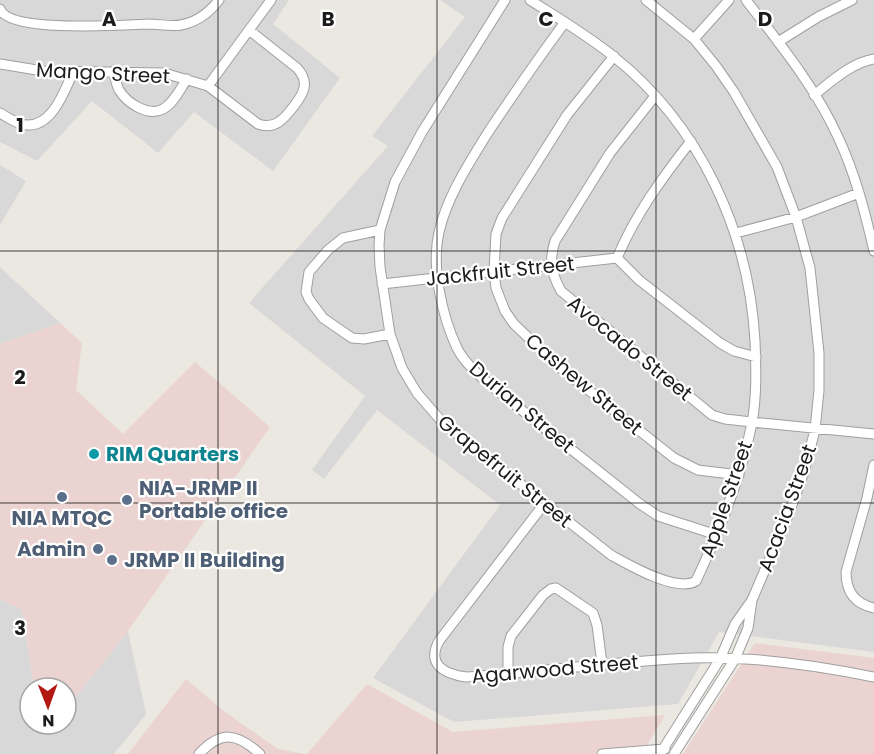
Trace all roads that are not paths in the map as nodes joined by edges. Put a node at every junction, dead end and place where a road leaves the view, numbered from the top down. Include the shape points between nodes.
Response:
1 (219, 0) edge
2 (271, 0) edge
3 (505, 0) edge
4 (530, 0) edge
5 (646, 0) edge
6 (729, 0) edge
7 (746, 0) edge
8 (852, 0) edge
9 (0, 9) edge
10 (565, 22) junction
11 (249, 30) junction
12 (693, 39) junction
13 (778, 42) junction
14 (614, 57) junction
15 (874, 59) edge
16 (0, 64) edge
17 (114, 71) junction
18 (73, 72) junction
19 (187, 79) junction
20 (208, 86) junction
21 (814, 95) junction
22 (656, 96) junction
23 (0, 113) edge
24 (691, 141) junction
25 (860, 193) junction
26 (796, 217) junction
27 (380, 230) junction
28 (736, 233) junction
29 (874, 251) edge
30 (617, 258) junction
31 (550, 266) junction
32 (494, 271) junction
33 (438, 278) junction
34 (382, 284) junction
35 (390, 334) junction
36 (756, 357) junction
37 (752, 422) junction
38 (815, 430) junction
39 (874, 434) edge
40 (874, 465) edge
41 (739, 475) junction
42 (871, 498) edge
43 (544, 504) junction
44 (717, 535) junction
45 (696, 581) joint
46 (752, 600) junction
47 (874, 608) edge
48 (720, 659) junction
49 (735, 659) junction
50 (602, 664) junction
51 (508, 674) junction
52 (874, 677) edge
53 (662, 751) edge
54 (676, 751) edge
55 (199, 754) edge
56 (260, 754) edge
57 (602, 754) edge

1 - 9 street via 198,20 180,25 34,24 9,19
2 - 11 street
3 - 27 street, Grapefruit Street via 394,182
4 - 10 street, Apple Street
5 - 12 street, Acacia Street
6 - 12 street
7 - 13 street
8 - 13 street
10 - 14 street, Apple Street
10 - 33 street, Durian Street via 520,84 459,181 438,234
11 - 20 street
11 - 20 street, Mango Street via 303,74 304,93 285,118 266,127
12 - 26 street, Acacia Street via 716,66 754,126 777,167
13 - 21 street
14 - 22 street, Apple Street
14 - 32 street, Cashew Street via 567,116 502,218 496,234
15 - 21 street via 852,67
16 - 18 street, Mango Street
17 - 18 street, Mango Street
17 - 19 street, Mango Street via 164,73
17 - 19 street via 125,97 153,112 172,101
18 - 23 street via 55,108 38,124 21,124
19 - 20 street, Mango Street
21 - 25 street via 838,136
22 - 24 street, Apple Street
22 - 31 street via 610,153 555,241
24 - 28 street, Apple Street via 715,182
24 - 30 street via 658,184
25 - 26 street
25 - 29 street
26 - 28 street
26 - 38 street, Acacia Street via 810,268 818,342
27 - 34 street, Grapefruit Street
27 - 35 street via 344,238 328,250 309,272 306,292 324,318 352,338
28 - 36 street, Apple Street via 751,298
30 - 31 street, Jackfruit Street
30 - 36 street via 720,343
31 - 32 street, Jackfruit Street
31 - 37 street, Avocado Street via 561,291 712,415
32 - 33 street, Jackfruit Street
32 - 41 street, Cashew Street via 496,288 509,318 558,366 674,458 698,471
33 - 34 street, Jackfruit Street
33 - 44 street, Durian Street via 444,313 458,349 487,382 658,516
34 - 35 street, Grapefruit Street
35 - 43 street, Grapefruit Street via 402,368 443,423
36 - 37 street, Apple Street
37 - 38 street, Avocado Street
37 - 41 street, Apple Street
38 - 39 street, Avocado Street
38 - 46 street, Acacia Street via 800,483
40 - 42 street
41 - 44 street, Apple Street
42 - 47 street via 846,581 859,603
43 - 45 street, Grapefruit Street via 629,565 674,583 687,585
43 - 51 street, Agarwood Street via 434,650 436,663 448,674
44 - 45 street, Apple Street
46 - 48 street, Acacia Street via 735,624
46 - 49 street, Acacia Street via 748,628
48 - 49 street, Agarwood Street
48 - 50 street, Agarwood Street
48 - 53 street, Acacia Street
49 - 52 street, Agarwood Street via 837,669
49 - 54 street, Acacia Street
50 - 51 street, Agarwood Street
50 - 51 street via 593,613 556,588 543,595 511,636
53 - 54 street
53 - 57 street
55 - 56 street via 208,744 234,736

